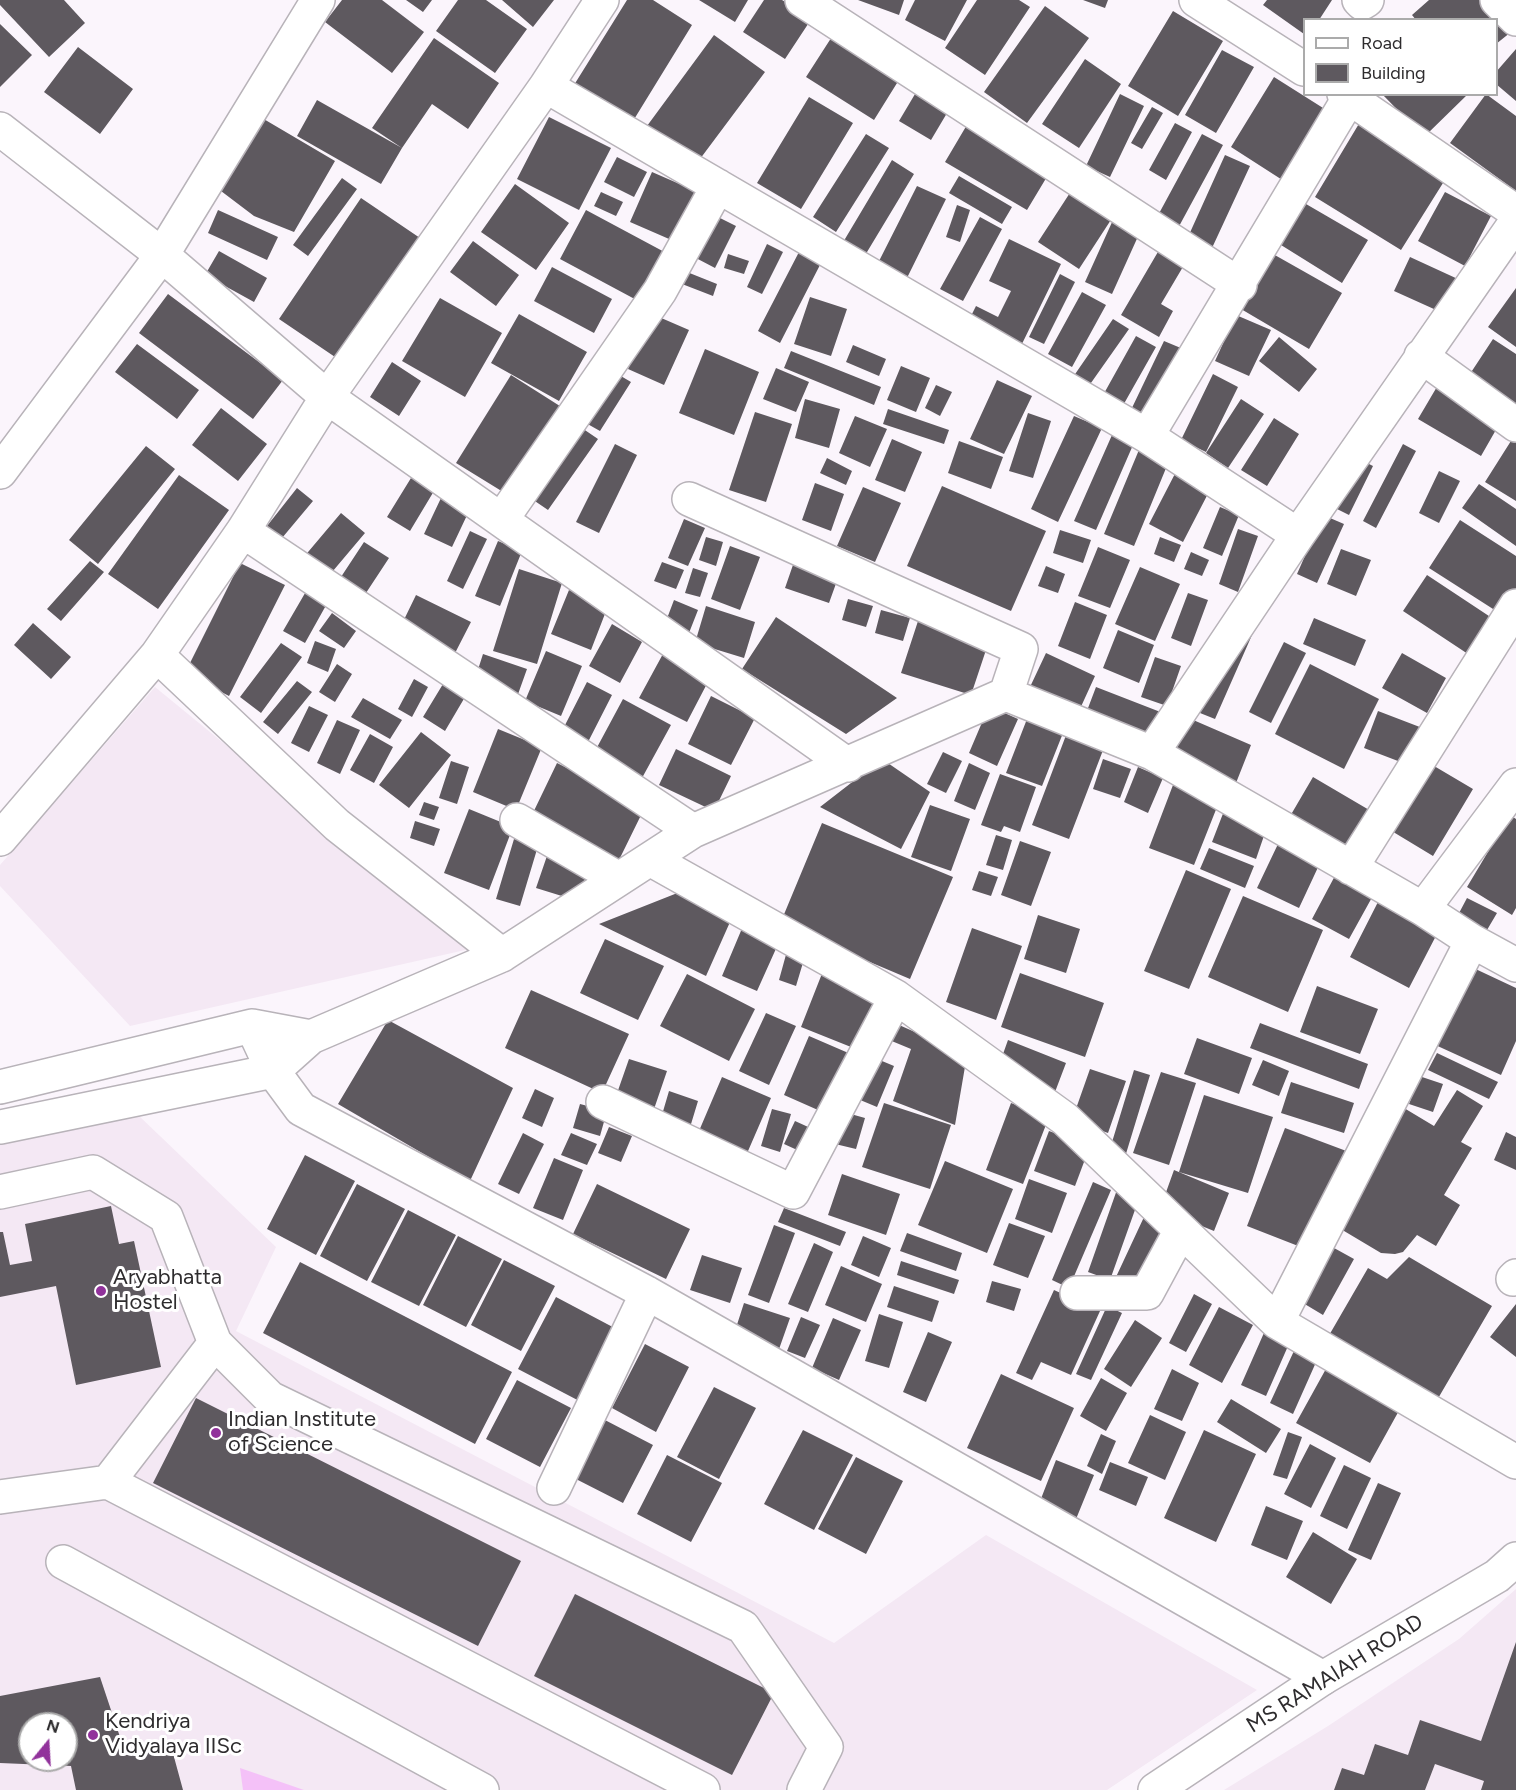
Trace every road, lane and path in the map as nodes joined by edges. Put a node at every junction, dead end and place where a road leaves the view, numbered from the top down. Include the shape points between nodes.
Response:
1 (318, 0) edge
2 (602, 0) edge
3 (802, 0) edge
4 (1197, 0) edge
5 (1359, 0) edge
6 (1367, 0) edge
7 (1497, 0) edge
8 (1516, 19) edge
9 (1303, 68) edge
10 (546, 86) junction
11 (1347, 96) edge
12 (0, 129) edge
13 (718, 186) junction
14 (1516, 212) edge
15 (1516, 222) edge
16 (162, 255) junction
17 (1240, 285) junction
18 (1421, 356) junction
19 (327, 397) junction
20 (1516, 424) edge
21 (1147, 436) junction
22 (0, 472) edge
23 (689, 499) dead end
24 (502, 519) junction
25 (243, 531) junction
26 (1298, 535) junction
27 (1516, 606) edge
28 (157, 655) junction
29 (1006, 694) junction
30 (1152, 753) junction
31 (848, 765) junction
32 (1516, 785) edge
33 (517, 820) dead end
34 (693, 831) junction
35 (0, 839) edge
36 (650, 859) junction
37 (1350, 868) junction
38 (619, 879) junction
39 (1423, 909) junction
40 (1472, 941) junction
41 (502, 955) junction
42 (1512, 955) edge
43 (896, 997) junction
44 (252, 1026) junction
45 (311, 1037) junction
46 (273, 1071) junction
47 (0, 1087) edge
48 (603, 1102) dead end
49 (0, 1126) edge
50 (0, 1192) edge
51 (1181, 1230) junction
52 (648, 1293) junction
53 (1077, 1293) dead end
54 (1277, 1322) junction
55 (215, 1343) junction
56 (1516, 1462) edge
57 (108, 1482) junction
58 (554, 1488) dead end
59 (0, 1497) edge
60 (1516, 1559) edge
61 (63, 1562) dead end
62 (1323, 1678) junction
63 (482, 1790) edge
64 (703, 1790) edge
65 (804, 1790) edge
66 (1155, 1790) edge

1 - 16 street
2 - 10 street
3 - 17 street
4 - 9 street
5 - 6 street
7 - 8 street
10 - 13 street
10 - 19 street
11 - 14 street
11 - 17 street
12 - 16 street
13 - 21 street
13 - 24 street via 660,291
15 - 18 street
16 - 19 street
16 - 22 street
17 - 21 street
18 - 20 street
18 - 26 street
19 - 24 street
19 - 25 street
21 - 26 street
23 - 29 street via 1021,649
24 - 31 street
25 - 28 street
25 - 34 street
26 - 30 street
27 - 37 street
28 - 35 street
28 - 41 street via 337,825
29 - 30 street
29 - 31 street
30 - 37 street
31 - 34 street
32 - 39 street
33 - 38 street
34 - 36 street
36 - 38 street
36 - 43 street
37 - 39 street
38 - 41 street
39 - 40 street
40 - 42 street
40 - 54 street
41 - 45 street
43 - 48 street via 793,1192
43 - 51 street via 1065,1119
44 - 45 street
44 - 46 street
44 - 47 street
45 - 46 street
46 - 49 street
46 - 52 street via 301,1109
50 - 55 street via 93,1172 166,1218
51 - 53 street via 1147,1293
51 - 54 street
52 - 58 street
52 - 62 street
54 - 56 street
55 - 57 street
55 - 65 street via 270,1398 743,1627 826,1748
57 - 59 street
57 - 64 street
60 - 62 street, MS RAMAIAH ROAD via 1497,1576
61 - 63 street
62 - 66 street, MS RAMAIAH ROAD

